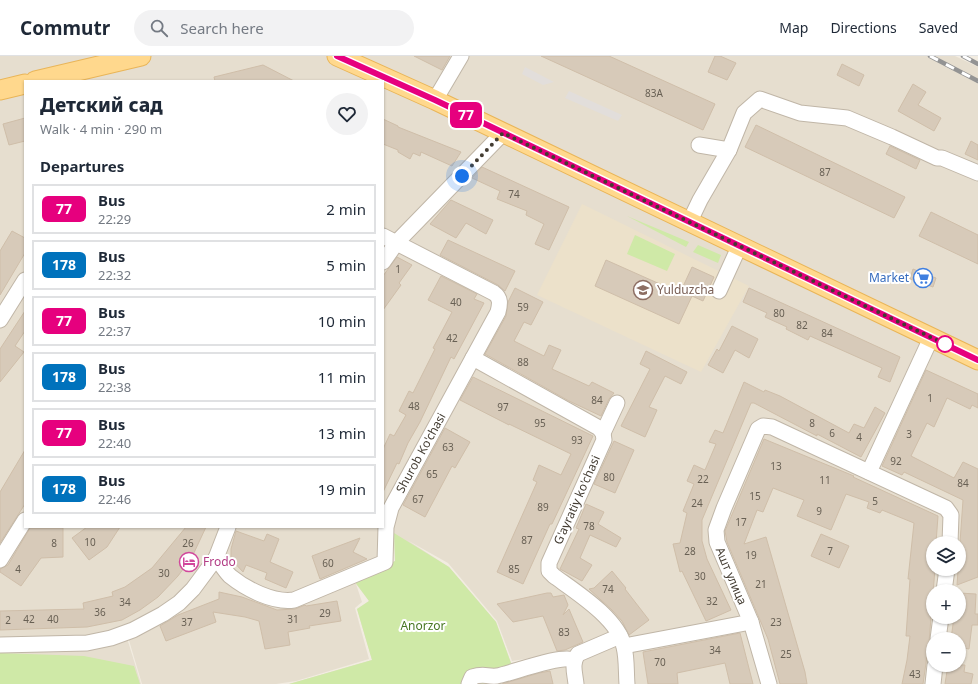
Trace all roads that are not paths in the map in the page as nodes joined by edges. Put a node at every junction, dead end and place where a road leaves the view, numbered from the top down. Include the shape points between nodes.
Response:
1 (141, 56) edge
2 (337, 56) edge
3 (461, 56) edge
4 (75, 76) edge
5 (43, 80) edge
6 (24, 84) edge
7 (0, 90) edge
8 (435, 100) junction
9 (503, 133) junction
10 (699, 145) dead end
11 (729, 150) junction
12 (978, 173) edge
13 (689, 223) junction
14 (384, 236) edge
15 (397, 242) junction
16 (739, 246) junction
17 (384, 261) edge
18 (24, 282) edge
19 (719, 291) dead end
20 (0, 320) edge
21 (931, 338) junction
22 (473, 358) junction
23 (978, 360) edge
24 (617, 403) dead end
25 (603, 433) junction
26 (868, 472) junction
27 (24, 522) edge
28 (228, 528) edge
29 (950, 536) edge
30 (216, 558) junction
31 (0, 560) edge
32 (752, 622) junction
33 (622, 641) junction
34 (0, 645) edge
35 (574, 660) junction
36 (934, 672) edge
37 (469, 684) edge
38 (576, 684) edge
39 (627, 684) edge
40 (769, 684) edge
41 (933, 684) edge

1 - 4 main road
2 - 8 main road
3 - 8 street
4 - 5 main road
6 - 7 main road
8 - 9 main road
9 - 13 main road
9 - 15 street
10 - 11 street
11 - 12 street via 744,113 760,99 800,113 847,118 937,158
11 - 13 street
13 - 16 main road
14 - 15 street, Shurob Ko'chasi
15 - 17 street
15 - 22 street, Shurob Ko'chasi via 498,295 498,312
16 - 19 street
16 - 21 main road
18 - 20 street
21 - 23 main road
21 - 26 street
22 - 25 street via 599,428
22 - 30 street, Shurob Ko'chasi via 391,508 386,527 385,562 287,601 268,597 248,588 229,575
24 - 25 street
25 - 33 street, G'ayratiy ko'chasi via 604,440 549,563 549,571 596,607
26 - 29 street via 946,508 951,515
26 - 32 street, Ашт улица via 772,427 763,426 756,433 716,530 721,553
27 - 31 street
28 - 30 street
30 - 34 street via 193,590 180,603 133,630 87,643
32 - 33 street
32 - 40 street, Ашт улица
33 - 35 street via 584,650
33 - 39 street
35 - 37 street via 570,658 554,661 496,676 481,674 472,677
35 - 38 street
36 - 41 street

